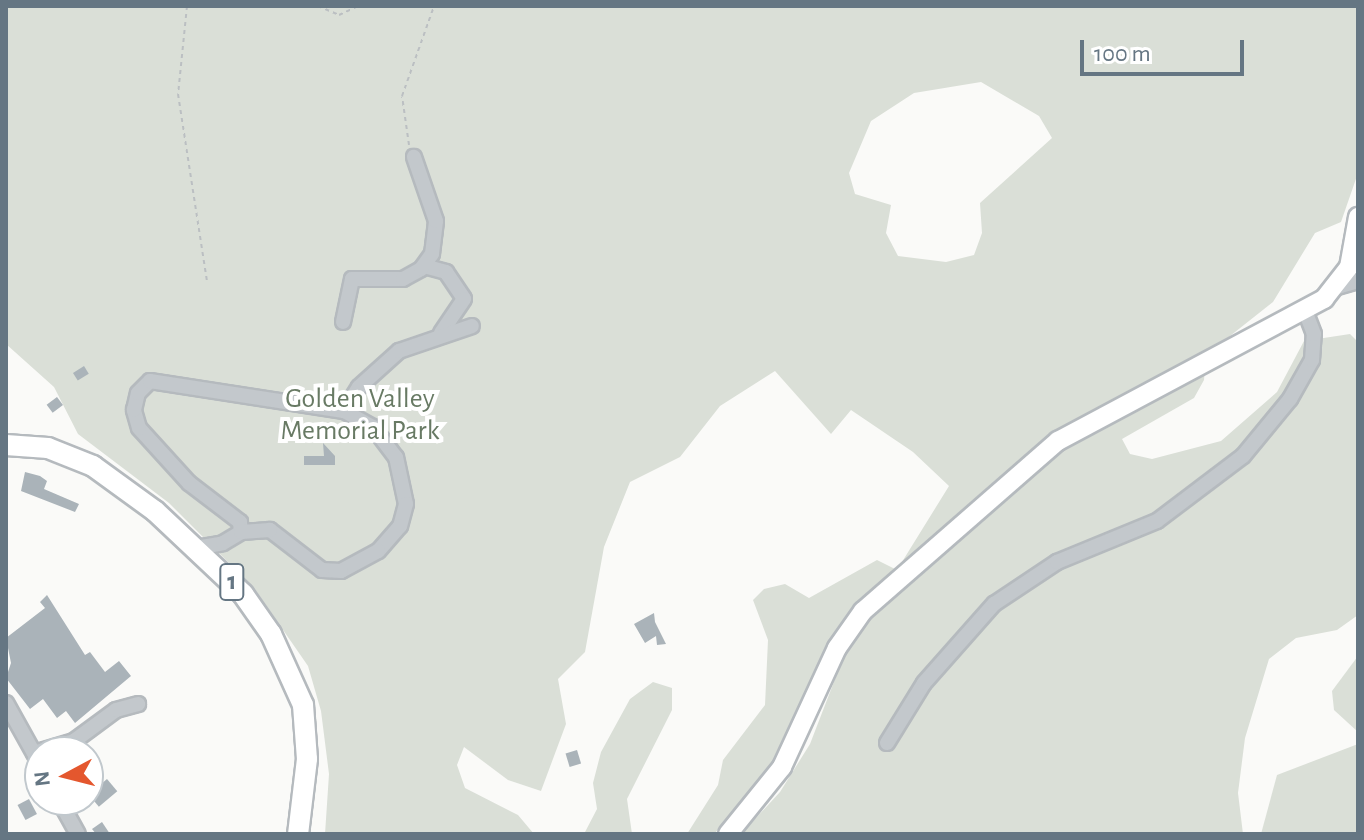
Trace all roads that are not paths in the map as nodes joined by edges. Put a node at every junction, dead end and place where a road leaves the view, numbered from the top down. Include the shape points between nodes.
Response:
1 (414, 157) road end
2 (1358, 217) edge
3 (424, 266) junction
4 (1358, 281) edge
5 (1337, 287) junction
6 (1305, 311) junction
7 (343, 322) dead end
8 (472, 326) dead end
9 (441, 333) junction
10 (344, 411) junction
11 (6, 445) edge
12 (241, 532) junction
13 (196, 548) junction
14 (6, 703) edge
15 (138, 704) dead end
16 (24, 736) edge
17 (81, 736) edge
18 (887, 743) dead end
19 (68, 816) edge
20 (78, 834) edge
21 (298, 834) edge
22 (728, 834) edge

1 - 3 lane via 436,221 432,254
2 - 5 main road via 1349,267
3 - 7 lane via 403,279 352,279
3 - 9 lane via 446,272 464,299
4 - 5 lane
5 - 6 main road
6 - 18 lane via 1314,334 1312,360 1290,399 1243,456 1157,521 1057,562 994,604 924,683
6 - 22 main road via 1058,441 863,611 837,648 782,767
8 - 9 lane
9 - 10 lane via 399,351 359,387
10 - 12 lane via 373,427 396,457 406,504 389,539 341,571 322,570 270,530
10 - 12 lane via 197,392 165,381 150,381 138,393 134,410 139,428 189,483 240,522
11 - 13 highway, 1 via 48,448 80,458 124,486
12 - 13 lane
13 - 21 highway, 1 via 243,594 297,684 307,727
14 - 16 lane
15 - 17 lane via 116,710
19 - 20 lane

